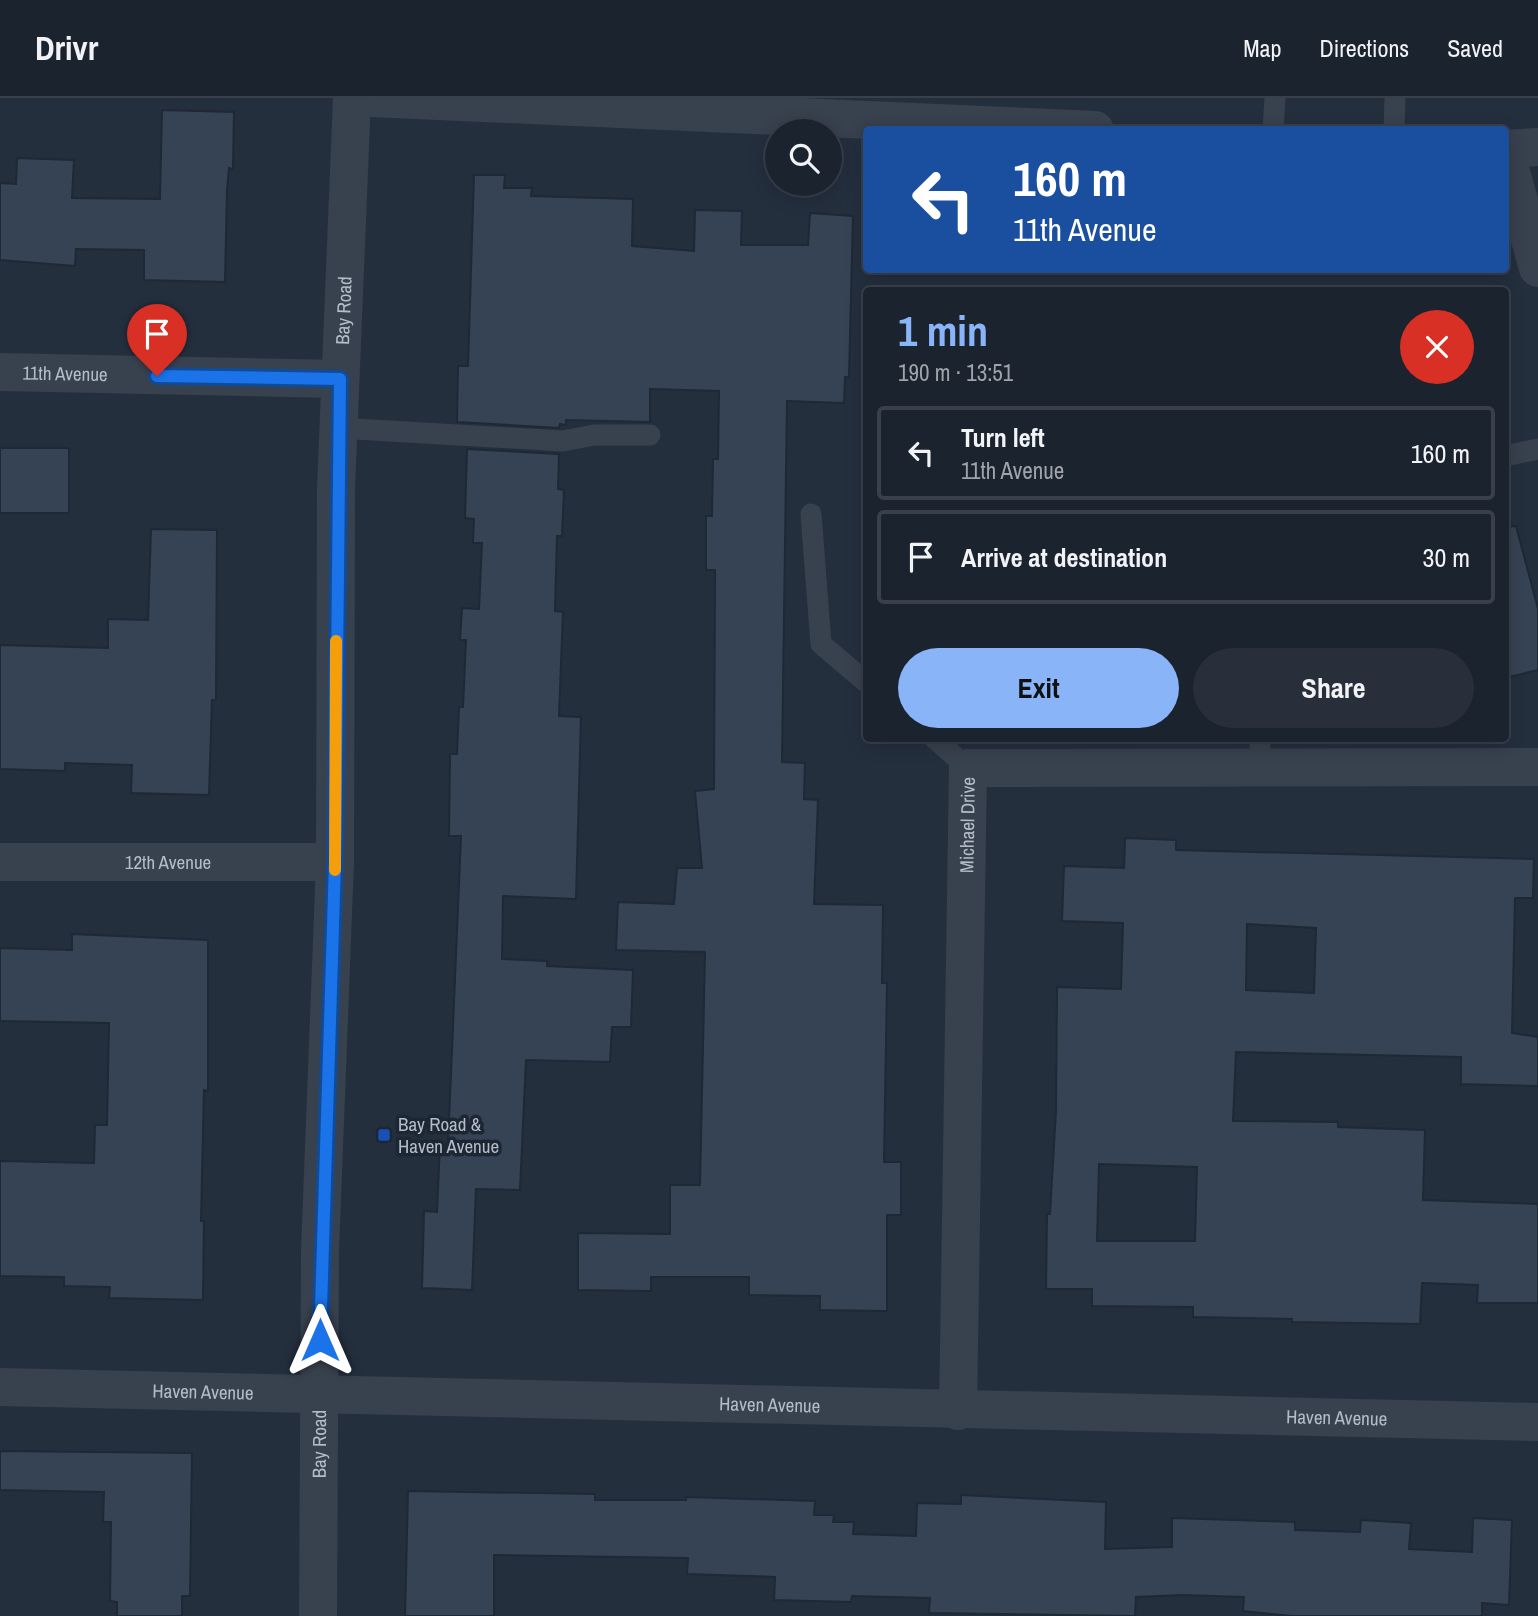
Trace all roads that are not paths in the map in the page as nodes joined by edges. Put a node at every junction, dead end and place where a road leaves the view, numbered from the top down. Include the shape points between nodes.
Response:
1 (352, 98) edge
2 (370, 98) edge
3 (1275, 98) edge
4 (1395, 98) edge
5 (1004, 126) edge
6 (1273, 126) edge
7 (1394, 126) edge
8 (1538, 147) edge
9 (1509, 150) edge
10 (1509, 164) edge
11 (1538, 268) edge
12 (0, 372) edge
13 (340, 379) junction
14 (338, 428) junction
15 (650, 435) dead end
16 (1538, 449) edge
17 (1509, 455) edge
18 (811, 514) dead end
19 (863, 679) edge
20 (939, 742) edge
21 (1260, 753) edge
22 (1538, 767) edge
23 (968, 768) junction
24 (0, 862) edge
25 (335, 862) junction
26 (0, 1387) edge
27 (320, 1394) junction
28 (958, 1411) junction
29 (1538, 1422) edge
30 (318, 1616) edge

1 - 13 street, Bay Road
2 - 5 street
3 - 6 lane
4 - 7 lane
8 - 9 street
10 - 11 street
12 - 13 street, 11th Avenue
13 - 14 street, Bay Road
14 - 15 lane via 563,441 594,435
14 - 25 street, Bay Road
16 - 17 lane
18 - 19 lane via 821,643
20 - 23 lane
21 - 22 street, Michael Drive
21 - 23 street, Michael Drive
23 - 28 street, Michael Drive
24 - 25 street, 12th Avenue
25 - 27 street, Bay Road via 320,1251
26 - 27 street, Haven Avenue
27 - 28 street, Haven Avenue
27 - 30 street, Bay Road
28 - 29 street, Haven Avenue

